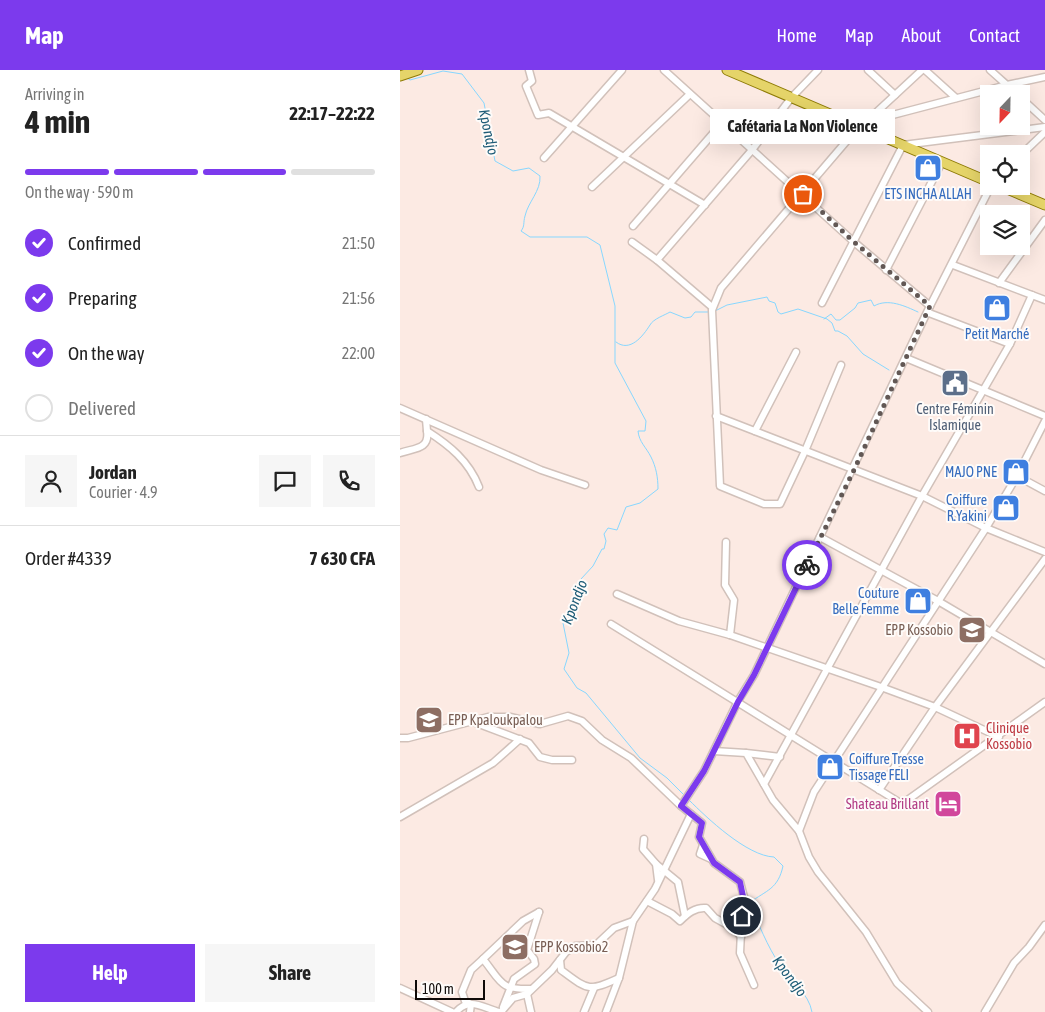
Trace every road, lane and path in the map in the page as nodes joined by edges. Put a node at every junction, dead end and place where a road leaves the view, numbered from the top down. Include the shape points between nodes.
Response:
1 (418, 70) edge
2 (529, 70) edge
3 (622, 70) edge
4 (664, 70) edge
5 (727, 70) edge
6 (818, 70) edge
7 (868, 70) edge
8 (923, 70) edge
9 (990, 70) edge
10 (400, 76) edge
11 (1045, 78) edge
12 (1007, 85) joint
13 (980, 92) edge
14 (690, 94) junction
15 (895, 95) junction
16 (791, 98) junction
17 (956, 98) junction
18 (1030, 106) edge
19 (1045, 120) edge
20 (722, 123) junction
21 (864, 124) junction
22 (1045, 127) edge
23 (573, 128) junction
24 (1045, 132) edge
25 (903, 145) junction
26 (1030, 146) edge
27 (752, 150) junction
28 (623, 157) junction
29 (544, 158) dead end
30 (942, 162) junction
31 (980, 178) edge
32 (670, 183) junction
33 (592, 187) dead end
34 (803, 194) junction
35 (987, 195) edge
36 (1021, 195) edge
37 (705, 205) junction
38 (1045, 205) edge
39 (1045, 220) edge
40 (634, 226) dead end
41 (632, 242) dead end
42 (854, 242) junction
43 (657, 260) junction
44 (953, 265) junction
45 (886, 270) junction
46 (999, 283) junction
47 (1032, 295) junction
48 (1045, 299) edge
49 (822, 304) dead end
50 (712, 309) junction
51 (930, 310) junction
52 (1010, 344) junction
53 (796, 352) dead end
54 (906, 358) junction
55 (841, 366) dead end
56 (983, 391) junction
57 (400, 408) edge
58 (716, 416) junction
59 (1045, 416) edge
60 (426, 419) junction
61 (1045, 421) edge
62 (427, 431) junction
63 (755, 431) junction
64 (805, 451) junction
65 (400, 454) edge
66 (854, 470) junction
67 (1017, 476) junction
68 (585, 485) dead end
69 (479, 487) dead end
70 (1045, 491) edge
71 (922, 496) junction
72 (986, 528) junction
73 (820, 537) junction
74 (726, 542) dead end
75 (1045, 552) edge
76 (1045, 559) edge
77 (882, 571) junction
78 (617, 594) dead end
79 (938, 601) junction
80 (611, 624) dead end
81 (990, 632) junction
82 (730, 635) junction
83 (767, 648) junction
84 (1045, 664) edge
85 (829, 668) junction
86 (881, 686) junction
87 (738, 702) junction
88 (1045, 702) edge
89 (935, 707) junction
90 (470, 721) junction
91 (792, 736) junction
92 (999, 737) junction
93 (400, 738) edge
94 (520, 739) junction
95 (714, 751) junction
96 (746, 754) junction
97 (780, 757) junction
98 (572, 760) dead end
99 (833, 763) junction
100 (764, 784) junction
101 (879, 790) junction
102 (682, 805) junction
103 (691, 814) junction
104 (400, 817) edge
105 (799, 831) junction
106 (644, 839) dead end
107 (656, 864) junction
108 (664, 869) junction
109 (658, 881) junction
110 (647, 901) junction
111 (685, 916) junction
112 (633, 921) junction
113 (1045, 925) edge
114 (741, 937) junction
115 (483, 959) junction
116 (560, 960) junction
117 (619, 978) junction
118 (754, 985) dead end
119 (400, 988) edge
120 (594, 988) junction
121 (510, 989) junction
122 (529, 991) junction
123 (471, 1004) junction
124 (452, 1012) edge
125 (456, 1012) edge
126 (470, 1012) edge
127 (500, 1012) edge
128 (531, 1012) edge
129 (584, 1012) edge
130 (606, 1012) edge
131 (928, 1012) edge
132 (985, 1012) edge

1 - 10 main road
2 - 23 street via 532,81 526,86 538,115 549,113
3 - 23 street
4 - 14 street
5 - 16 main road
6 - 16 street
7 - 15 street
8 - 15 street
8 - 17 street
9 - 12 street
11 - 12 street
13 - 17 street
14 - 20 street
14 - 28 street
15 - 21 street
16 - 21 main road
16 - 27 street
17 - 21 street
18 - 19 street
20 - 27 street
20 - 32 street
21 - 25 main road
21 - 34 street
22 - 25 street
23 - 28 street
23 - 29 street
24 - 26 street
25 - 30 main road
25 - 42 street
27 - 34 street
27 - 37 street
28 - 32 street
28 - 33 street
30 - 31 main road
30 - 45 street
32 - 37 street
32 - 40 street
34 - 42 street
34 - 50 street via 720,288
35 - 44 street
36 - 38 main road
37 - 43 street
39 - 46 street
41 - 43 street
42 - 45 street
42 - 49 street
43 - 50 street
44 - 46 street
44 - 51 street
45 - 51 street
46 - 47 street
47 - 48 street
47 - 52 street
50 - 58 street
51 - 52 street
51 - 54 street
52 - 56 street
53 - 63 street
54 - 56 street
54 - 66 street
55 - 64 street
56 - 59 street
56 - 71 street
57 - 60 street
58 - 63 street
58 - 64 street via 720,486 764,504 780,504
60 - 62 street
60 - 68 street via 541,470
61 - 67 street
62 - 65 street via 426,443 422,447
62 - 69 street via 457,452
63 - 64 street
64 - 66 street
66 - 71 street
66 - 73 street
67 - 70 street
67 - 72 street
71 - 72 street
71 - 77 street
72 - 75 street
72 - 79 street
73 - 77 street
73 - 83 street
74 - 82 street via 725,585 734,600
76 - 81 street
77 - 79 street
77 - 85 street
78 - 82 street via 679,621
79 - 81 street
79 - 86 street
80 - 87 street
81 - 84 street
81 - 89 street
82 - 83 street
83 - 85 street
83 - 87 street
85 - 86 street
85 - 91 street
86 - 89 street
86 - 99 street
87 - 91 street
87 - 95 street
88 - 92 street
89 - 92 street
89 - 101 street
90 - 93 street
90 - 94 street
90 - 102 street via 488,716 540,724 568,716 582,721 602,740 631,758
91 - 97 street
91 - 99 street
92 - 101 street via 902,804
94 - 98 street via 529,743 540,757
94 - 104 street via 493,763
95 - 96 street
95 - 102 street
96 - 97 street
96 - 100 street
97 - 100 street
99 - 101 street
99 - 105 street via 814,792
100 - 105 street
102 - 103 street
103 - 108 street
103 - 114 street via 702,823 699,837 712,859 740,882 744,901
105 - 131 street via 818,872 866,932 897,983
106 - 107 street via 643,850
107 - 108 street
107 - 109 street
108 - 109 street
108 - 111 street via 678,882
109 - 110 street
110 - 111 street via 680,921
110 - 112 street
111 - 114 street via 699,907 706,908
112 - 116 street via 614,928 596,945 575,946
112 - 117 street
113 - 132 street via 1014,963
114 - 118 street via 740,953
115 - 121 street via 496,978
115 - 121 street via 523,921 539,912 527,950 535,964 514,979
115 - 123 street via 471,970 462,992
116 - 120 street via 561,970 584,987
116 - 122 street
117 - 120 street
117 - 130 street
119 - 124 street
120 - 129 street
121 - 122 street
121 - 127 street
122 - 127 street via 513,998
122 - 128 street
123 - 125 street
123 - 126 street
123 - 127 street

